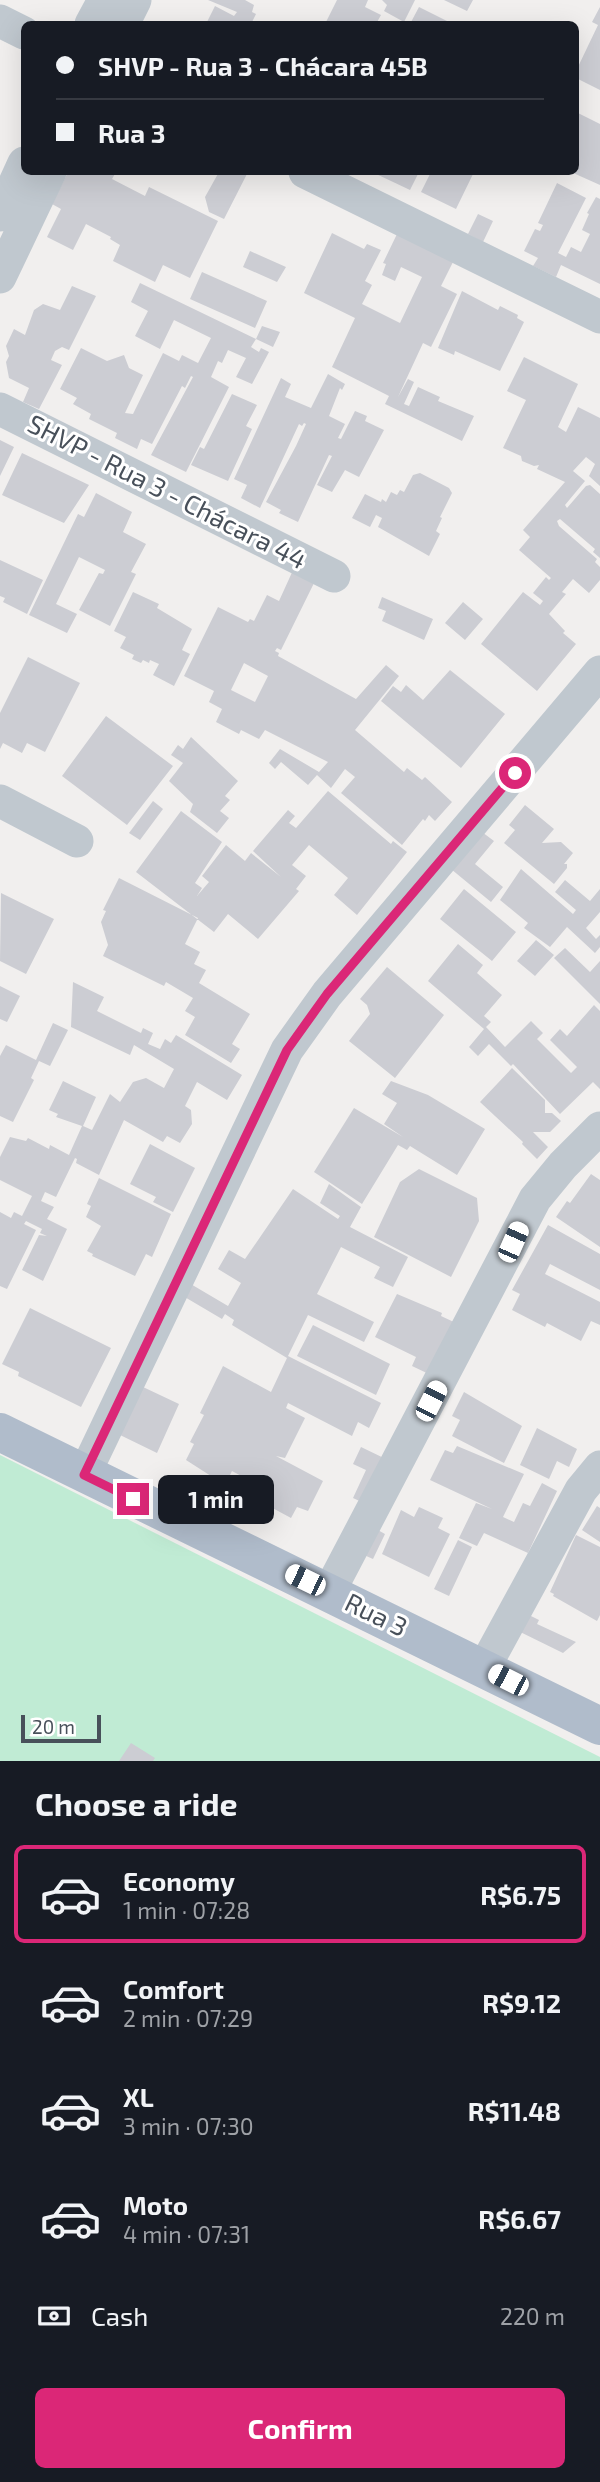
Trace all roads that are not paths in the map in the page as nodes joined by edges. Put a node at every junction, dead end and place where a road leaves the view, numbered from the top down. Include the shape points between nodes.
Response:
1 (104, 0) edge
2 (135, 0) edge
3 (93, 21) edge
4 (124, 21) edge
5 (0, 22) edge
6 (21, 32) edge
7 (21, 170) edge
8 (50, 175) edge
9 (311, 175) edge
10 (0, 215) edge
11 (0, 277) edge
12 (600, 317) edge
13 (0, 409) edge
14 (334, 576) dead end
15 (600, 672) edge
16 (0, 801) edge
17 (77, 841) dead end
18 (600, 1128) edge
19 (0, 1432) edge
20 (600, 1467) edge
21 (84, 1475) junction
22 (329, 1592) junction
23 (484, 1668) junction
24 (600, 1726) edge

1 - 3 street
2 - 4 street
5 - 6 street
7 - 10 street
8 - 11 street
9 - 12 street
13 - 14 street, SHVP - Rua 3 - Chácara 44
15 - 21 street via 327,994 287,1050
16 - 17 street
18 - 22 street via 535,1199
19 - 21 main road, Rua 3
20 - 23 street via 581,1490
21 - 22 main road, Rua 3
22 - 23 main road, Rua 3
23 - 24 main road, Rua 3

